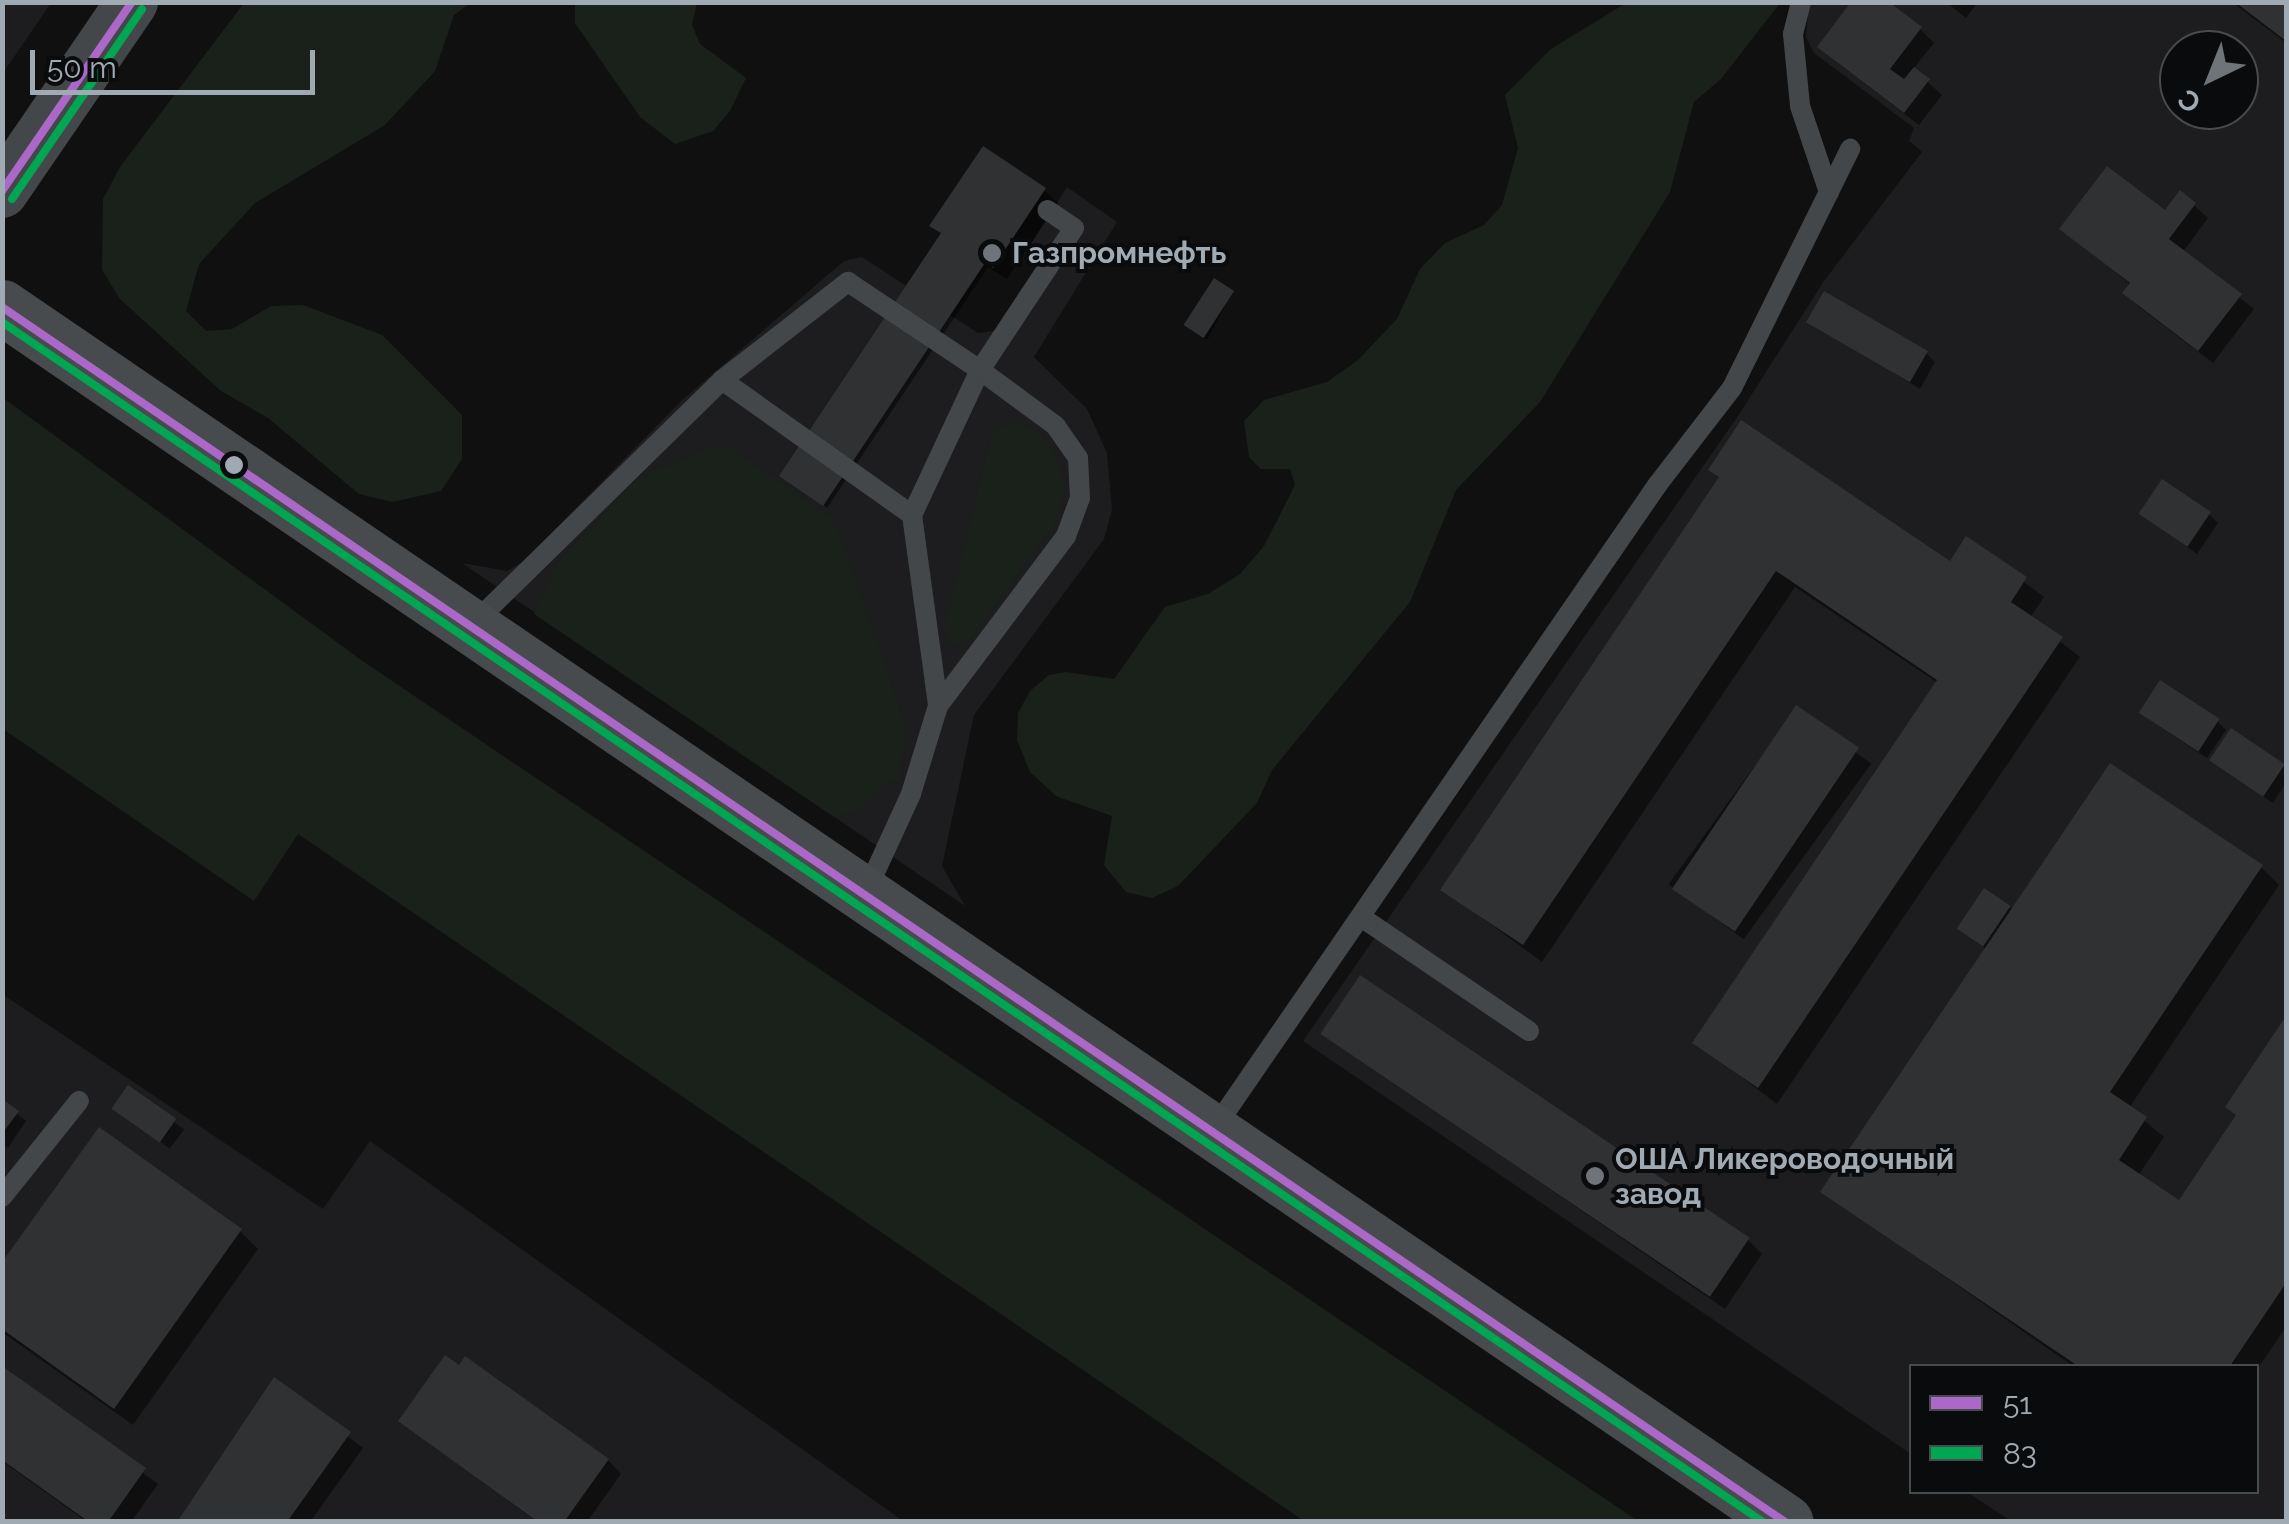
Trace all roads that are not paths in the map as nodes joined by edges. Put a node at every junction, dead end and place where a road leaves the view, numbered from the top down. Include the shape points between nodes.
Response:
1 (132, 2) edge
2 (1800, 2) edge
3 (1850, 149) dead end
4 (2, 192) edge
5 (1828, 192) junction
6 (1047, 210) dead end
7 (2, 307) edge
8 (980, 370) junction
9 (722, 380) junction
10 (912, 515) junction
11 (470, 627) junction
12 (938, 706) junction
13 (865, 894) junction
14 (1361, 917) junction
15 (1529, 1031) dead end
16 (80, 1101) dead end
17 (1213, 1131) junction
18 (2, 1197) edge
19 (1786, 1522) edge

1 - 4 street
2 - 5 lane via 1793,34 1800,106
3 - 5 lane
5 - 14 lane via 1732,388
6 - 8 lane via 1074,228
7 - 11 main road
8 - 9 lane via 848,282
8 - 10 lane
8 - 12 lane via 1056,426 1078,458 1080,498 1066,536
9 - 10 lane
9 - 11 lane
10 - 12 lane
11 - 13 main road
12 - 13 lane via 911,794
13 - 17 main road
14 - 15 lane
14 - 17 lane
16 - 18 lane
17 - 19 main road

